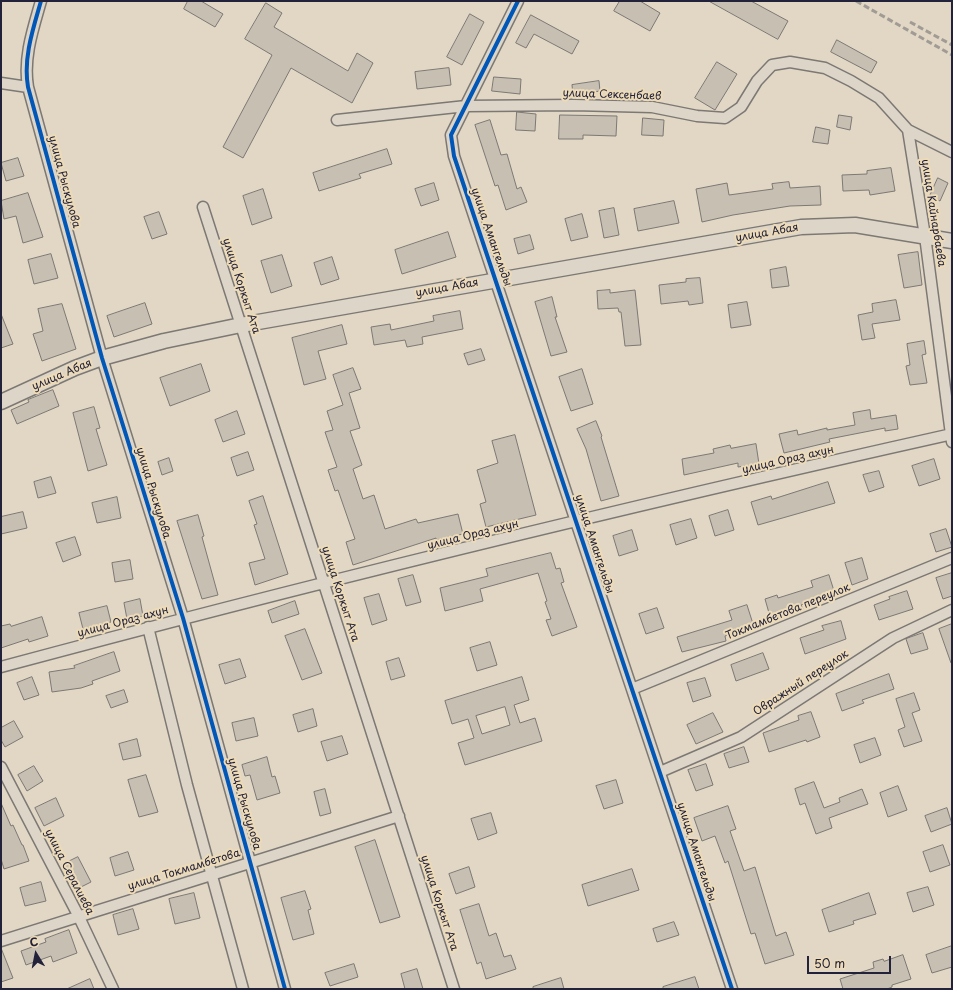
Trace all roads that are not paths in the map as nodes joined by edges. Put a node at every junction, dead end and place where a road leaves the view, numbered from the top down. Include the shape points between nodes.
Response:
1 (41, 1) edge
2 (518, 1) edge
3 (1, 84) edge
4 (28, 86) junction
5 (466, 106) junction
6 (337, 120) dead end
7 (908, 130) junction
8 (952, 152) edge
9 (203, 207) dead end
10 (926, 236) junction
11 (952, 241) edge
12 (497, 280) junction
13 (241, 325) junction
14 (102, 358) junction
15 (1, 402) edge
16 (952, 437) edge
17 (577, 522) junction
18 (952, 558) edge
19 (324, 583) junction
20 (952, 610) edge
21 (183, 618) junction
22 (148, 627) junction
23 (1, 667) edge
24 (632, 689) junction
25 (1, 767) edge
26 (660, 772) junction
27 (398, 816) junction
28 (251, 862) junction
29 (211, 874) junction
30 (78, 915) junction
31 (1, 941) edge
32 (113, 989) edge
33 (243, 989) edge
34 (285, 989) edge
35 (454, 989) edge
36 (732, 989) edge

1 - 4 street, улица Рыскулова via 31,35 26,71
2 - 5 street, улица Амангельды
3 - 4 street
4 - 14 street, улица Рыскулова
5 - 6 street, улица Сексенбаев
5 - 7 street, улица Сексенбаев via 652,107 698,116 725,118 741,107 757,81 772,65 790,62 825,68 851,81 879,98
5 - 12 street, улица Амангельды via 452,135 452,145
7 - 8 street, улица Сексенбаев
7 - 10 street, улица Кайнарбаева
9 - 13 street, улица Коркыт Ата
10 - 11 street, улица Абая
10 - 12 street, улица Абая via 855,225 801,227
10 - 16 street, улица Кайнарбаева
12 - 13 street, улица Абая
12 - 17 street, улица Амангельды
13 - 14 street, улица Абая via 164,341
13 - 19 street, улица Коркыт Ата
14 - 15 street, улица Абая via 74,368
14 - 21 street, улица Рыскулова
16 - 17 street, улица Ораз ахун
17 - 19 street, улица Ораз ахун
17 - 24 street, улица Амангельды
18 - 24 street, Токмамбетова переулок
19 - 21 street, улица Ораз ахун
19 - 27 street, улица Коркыт Ата
20 - 26 street, Овражный переулок via 893,638 741,737
21 - 22 street, улица Ораз ахун
21 - 28 street, улица Рыскулова
22 - 23 street, улица Ораз ахун
22 - 29 street
24 - 26 street, улица Амангельды
25 - 30 street, улица Сералиева
26 - 36 street, улица Амангельды
27 - 28 street, улица Токмамбетова
27 - 35 street, улица Коркыт Ата
28 - 29 street, улица Токмамбетова
28 - 34 street, улица Рыскулова
29 - 30 street, улица Токмамбетова
29 - 33 street
30 - 31 street, улица Токмамбетова
30 - 32 street, улица Сералиева

